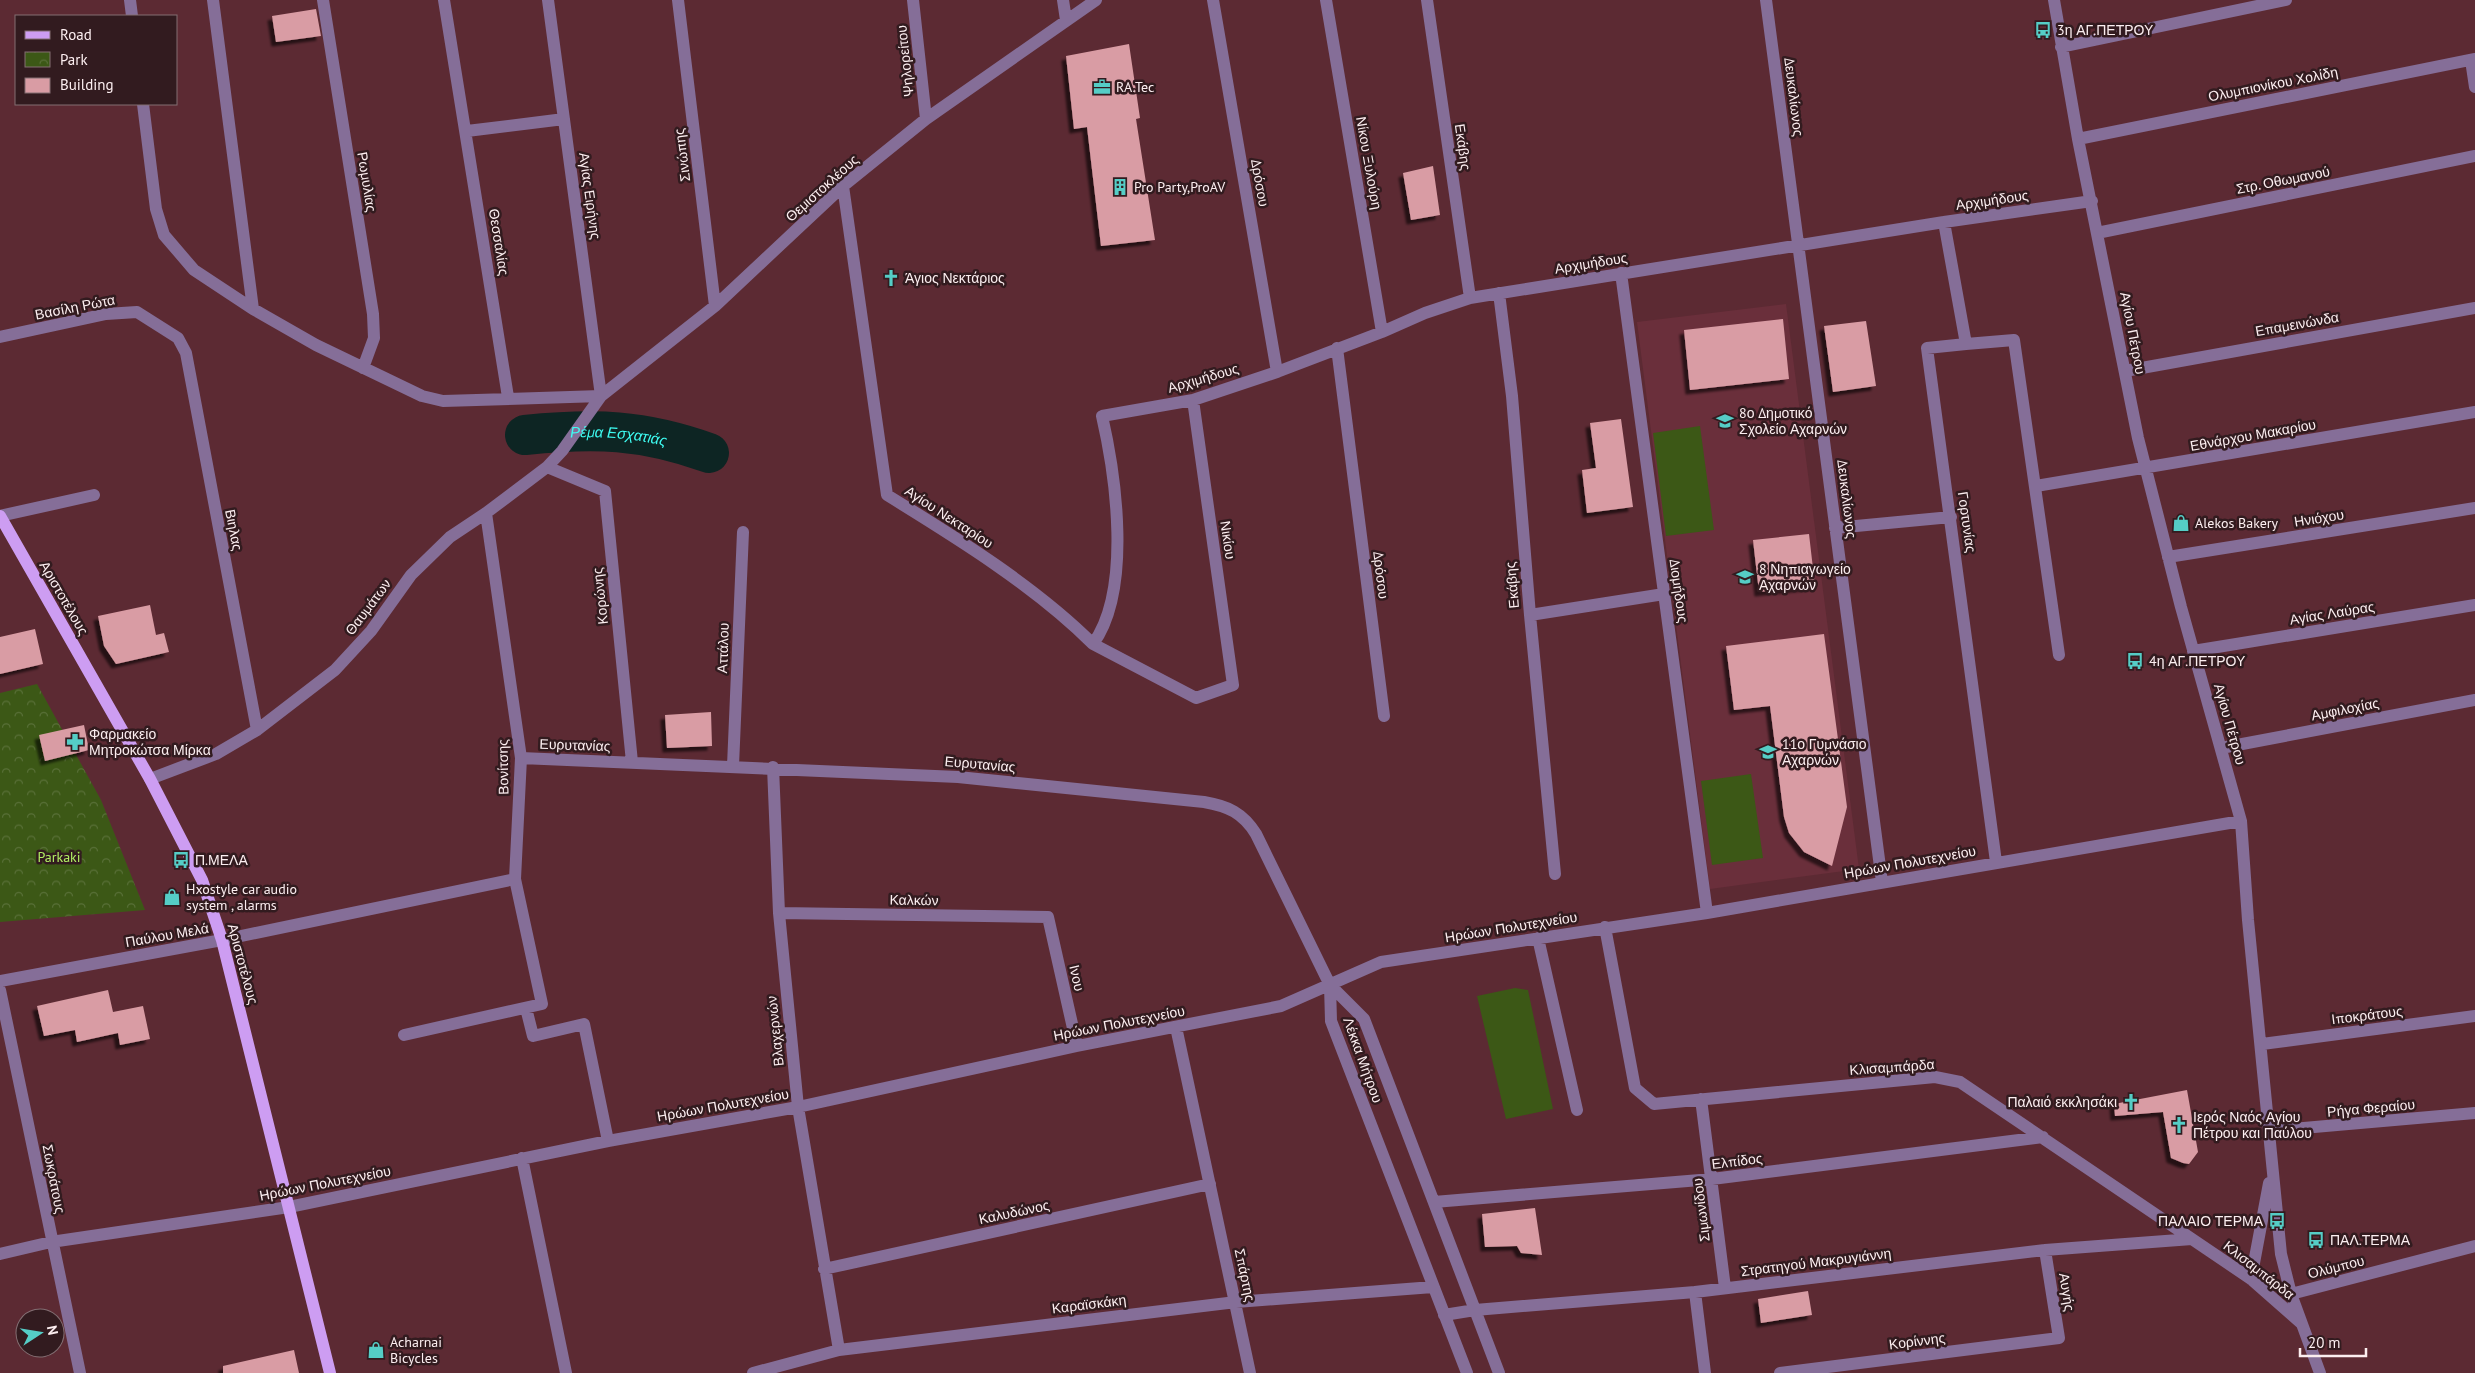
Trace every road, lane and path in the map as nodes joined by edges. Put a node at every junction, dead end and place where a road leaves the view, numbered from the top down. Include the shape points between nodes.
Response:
1 (130, 0) edge
2 (212, 0) edge
3 (323, 0) edge
4 (444, 0) edge
5 (548, 0) edge
6 (678, 0) edge
7 (913, 0) edge
8 (1063, 0) edge
9 (1096, 0) edge
10 (1213, 0) edge
11 (1326, 0) edge
12 (1427, 0) edge
13 (1766, 0) edge
14 (2054, 0) edge
15 (2286, 0) edge
16 (132, 15) edge
17 (1066, 20) junction
18 (2061, 47) junction
19 (2473, 59) edge
20 (2475, 87) edge
21 (143, 105) edge
22 (564, 119) junction
23 (926, 119) junction
24 (466, 131) junction
25 (2078, 138) junction
26 (2475, 156) edge
27 (843, 186) junction
28 (2092, 201) junction
29 (1944, 222) junction
30 (2098, 232) junction
31 (1798, 246) junction
32 (1621, 273) junction
33 (1499, 293) junction
34 (1470, 298) junction
35 (715, 306) junction
36 (2475, 308) edge
37 (254, 309) junction
38 (1382, 332) junction
39 (0, 337) edge
40 (178, 338) joint
41 (1966, 344) junction
42 (1337, 348) junction
43 (363, 368) junction
44 (2125, 371) junction
45 (1277, 372) junction
46 (601, 396) junction
47 (508, 398) junction
48 (1193, 400) junction
49 (2475, 412) edge
50 (584, 419) joint
51 (547, 467) junction
52 (2146, 469) junction
53 (2036, 486) junction
54 (94, 495) dead end
55 (2475, 508) edge
56 (486, 513) junction
57 (0, 516) edge
58 (1951, 516) junction
59 (1835, 528) junction
60 (743, 532) dead end
61 (2168, 557) junction
62 (1664, 594) junction
63 (2475, 605) edge
64 (1530, 615) junction
65 (1093, 644) junction
66 (2193, 651) junction
67 (2058, 655) dead end
68 (1233, 684) joint
69 (2475, 700) edge
70 (1384, 716) dead end
71 (257, 730) junction
72 (2221, 748) junction
73 (521, 758) junction
74 (632, 762) junction
75 (733, 766) junction
76 (773, 767) junction
77 (150, 779) junction
78 (2241, 821) junction
79 (1996, 862) junction
80 (1555, 874) dead end
81 (516, 879) junction
82 (1882, 882) junction
83 (779, 913) junction
84 (1707, 913) junction
85 (1048, 918) joint
86 (1605, 927) junction
87 (1538, 938) junction
88 (222, 940) junction
89 (0, 980) edge
90 (1330, 985) junction
91 (0, 990) edge
92 (526, 1008) junction
93 (2475, 1016) edge
94 (1176, 1026) junction
95 (404, 1036) dead end
96 (2262, 1044) junction
97 (1077, 1046) junction
98 (1701, 1100) junction
99 (798, 1107) junction
100 (1577, 1110) dead end
101 (2475, 1113) edge
102 (2270, 1131) junction
103 (2043, 1137) junction
104 (608, 1141) junction
105 (522, 1158) junction
106 (1712, 1179) junction
107 (1210, 1184) junction
108 (1434, 1202) junction
109 (289, 1207) junction
110 (2192, 1239) junction
111 (51, 1242) junction
112 (2475, 1246) edge
113 (2045, 1250) junction
114 (0, 1254) edge
115 (824, 1269) junction
116 (2251, 1279) junction
117 (1433, 1287) junction
118 (1725, 1288) junction
119 (1695, 1292) junction
120 (2291, 1294) junction
121 (1236, 1302) junction
122 (1475, 1310) junction
123 (1444, 1315) junction
124 (2059, 1338) joint
125 (838, 1350) junction
126 (2315, 1353) junction
127 (80, 1373) edge
128 (330, 1373) edge
129 (566, 1373) edge
130 (753, 1373) edge
131 (1250, 1373) edge
132 (1467, 1373) edge
133 (1499, 1373) edge
134 (1704, 1373) edge
135 (1780, 1373) edge
136 (2320, 1373) edge

1 - 16 street
2 - 37 street
3 - 43 street, Ρωμυλίας via 374,314 374,338
4 - 24 street, Θεσσαλίας
5 - 22 street, Αγίας Ειρήνης
6 - 35 street, Σινώπης
7 - 23 street, Ψηλορείτου
8 - 17 street
9 - 17 street, Θεμιστοκλέους
10 - 45 street, Δρόσου
11 - 38 street, Νίκου Ξυλούρη
12 - 34 street, Εκάβης
13 - 31 street, Δευκαλίωνος
14 - 18 street, Αγίου Πέτρου
15 - 18 street
17 - 23 street, Θεμιστοκλέους
18 - 25 street, Αγίου Πέτρου
19 - 20 street
19 - 25 street, Ολυμπιονίκου Χολίδη
21 - 37 street via 156,209 164,235 194,270
22 - 24 street
22 - 46 street, Αγίας Ειρήνης
23 - 27 street, Θεμιστοκλέους
24 - 47 street, Θεσσαλίας
25 - 28 street, Αγίου Πέτρου
26 - 30 street, Στρ. Οθωμανού
27 - 35 street, Θεμιστοκλέους
27 - 65 street, Αγίου Νεκταρίου via 888,495 1002,569
28 - 29 street, Αρχιμήδους
28 - 30 street, Αγίου Πέτρου
29 - 31 street, Αρχιμήδους
29 - 41 street
30 - 44 street, Αγίου Πέτρου
31 - 32 street, Αρχιμήδους
31 - 59 street, Δευκαλίωνος
32 - 33 street, Αρχιμήδους
32 - 62 street, Διομήδους
33 - 34 street, Αρχιμήδους
33 - 64 street, Εκάβης via 1512,396
34 - 38 street, Αρχιμήδους
35 - 46 street, Θεμιστοκλέους
36 - 44 street, Επαμεινώνδα
37 - 43 street
38 - 42 street, Αρχιμήδους
39 - 40 street, Βασίλη Ρώτα via 106,314 137,312
40 - 71 street, Βιηλας via 186,353
41 - 53 street via 2014,340
41 - 58 street, Γορτυνίας via 1927,348
42 - 45 street, Αρχιμήδους
42 - 70 street, Δρόσου
43 - 47 street via 422,396 442,401
44 - 52 street, Αγίου Πέτρου
45 - 48 street, Αρχιμήδους
46 - 47 street
46 - 50 street, Θεμιστοκλέους
48 - 65 street, Αρχιμήδους via 1102,416 1114,480 1118,541 1109,605 1101,633
48 - 68 street, Νικίου
49 - 52 street, Εθνάρχου Μακαρίου
50 - 51 street, Θαυμάτων
51 - 56 street, Θαυμάτων
51 - 74 street, Κορώνης via 605,491
52 - 53 street, Εθνάρχου Μακαρίου
52 - 61 street, Αγίου Πέτρου
53 - 67 street
54 - 57 street
55 - 61 street, Ηνιόχου
56 - 71 street, Θαυμάτων via 450,537 411,575 371,631 335,670
56 - 73 street, Βονίτσης
57 - 77 main road, Αριστοτέλους
58 - 59 street
58 - 79 street, Γορτυνίας
59 - 82 street, Δευκαλίωνος
60 - 75 street, Αττάλου
61 - 66 street, Αγίου Πέτρου
62 - 64 street
62 - 84 street, Διομήδους
63 - 66 street, Αγίας Λαύρας
64 - 80 street, Εκάβης
65 - 68 street, Αγίου Νεκταρίου via 1196,698
66 - 72 street, Αγίου Πέτρου
69 - 72 street, Αμφιλοχίας
71 - 77 street, Θαυμάτων via 216,754
72 - 78 street, Αγίου Πέτρου
73 - 74 street, Ευρυτανίας
73 - 81 street, Βονίτσης
74 - 75 street, Ευρυτανίας
75 - 76 street, Ευρυτανίας
76 - 83 street, Βλαχερνών
76 - 90 street, Ευρυτανίας via 966,777 1204,802 1232,809 1250,824 1256,834
77 - 88 main road, Αριστοτέλους via 202,880
78 - 79 street, Ηρώων Πολυτεχνείου
78 - 96 street, Αγίου Πέτρου
79 - 82 street, Ηρώων Πολυτεχνείου
81 - 88 street, Παύλου Μελά
81 - 92 street, Βονίτσης via 542,1004
82 - 84 street, Ηρώων Πολυτεχνείου
83 - 85 street, Καλκών
83 - 99 street, Βλαχερνών
84 - 86 street, Ηρώων Πολυτεχνείου
85 - 97 street, Ινου
86 - 87 street, Ηρώων Πολυτεχνείου
86 - 98 street, Κλισαμπάρδα via 1635,1088 1654,1104
87 - 90 street, Ηρώων Πολυτεχνείου via 1381,962
87 - 100 street
88 - 89 street, Παύλου Μελά
88 - 109 main road, Αριστοτέλους
90 - 94 street, Ηρώων Πολυτεχνείου via 1281,1006
90 - 108 street, Λέκκα Μήτρου via 1364,1019
90 - 117 street, Λέκκα Μήτρου via 1331,1020
91 - 111 street, Σωκράτους
92 - 95 street, Βονίτσης
92 - 104 street via 533,1036 584,1024
93 - 96 street, Ιποκράτους
94 - 97 street, Ηρώων Πολυτεχνείου
94 - 107 street, Σπάρτης
96 - 102 street, Αγίου Πέτρου
97 - 99 street, Ηρώων Πολυτεχνείου
98 - 103 street, Κλισαμπάρδα via 1935,1077 1960,1082
98 - 106 street, Σιμωνίδου
99 - 104 street, Ηρώων Πολυτεχνείου
99 - 115 street, Βλαχερνών
101 - 102 street, Ρήγα Φεραίου
102 - 116 street via 2270,1180
102 - 120 street, Αγίου Πέτρου via 2281,1254
103 - 106 street, Ελπίδος
103 - 110 street, Κλισαμπάρδα
104 - 105 street, Ηρώων Πολυτεχνείου
105 - 109 street, Ηρώων Πολυτεχνείου
105 - 129 street
106 - 108 street, Ελπίδος
106 - 118 street, Σιμωνίδου
107 - 115 street, Καλυδώνος
107 - 121 street, Σπάρτης
108 - 122 street, Λέκκα Μήτρου
109 - 111 street, Ηρώων Πολυτεχνείου
109 - 128 main road, Αριστοτέλους
110 - 113 street, Στρατηγού Μακρυγιάννη
110 - 116 street, Κλισαμπάρδα
111 - 114 street, Ηρώων Πολυτεχνείου
111 - 127 street, Σωκράτους
112 - 120 street, Ολύμπου
113 - 118 street, Στρατηγού Μακρυγιάννη
113 - 124 street, Αυγής
115 - 125 street, Βλαχερνών
116 - 126 street, Κλισαμπάρδα via 2304,1326
117 - 121 street, Καραϊσκάκη
117 - 123 street, Λέκκα Μήτρου
118 - 119 street, Στρατηγού Μακρυγιάννη
119 - 122 street, Στρατηγού Μακρυγιάννη
119 - 134 street
120 - 126 street, Αγίου Πέτρου
121 - 125 street, Καραϊσκάκη
121 - 131 street, Σπάρτης
122 - 123 street, Στρατηγού Μακρυγιάννη
122 - 133 street, Λέκκα Μήτρου
123 - 132 street, Λέκκα Μήτρου
124 - 135 street, Κορίννης
125 - 130 street, Καραϊσκάκη
126 - 136 street, Αγίου Πέτρου

